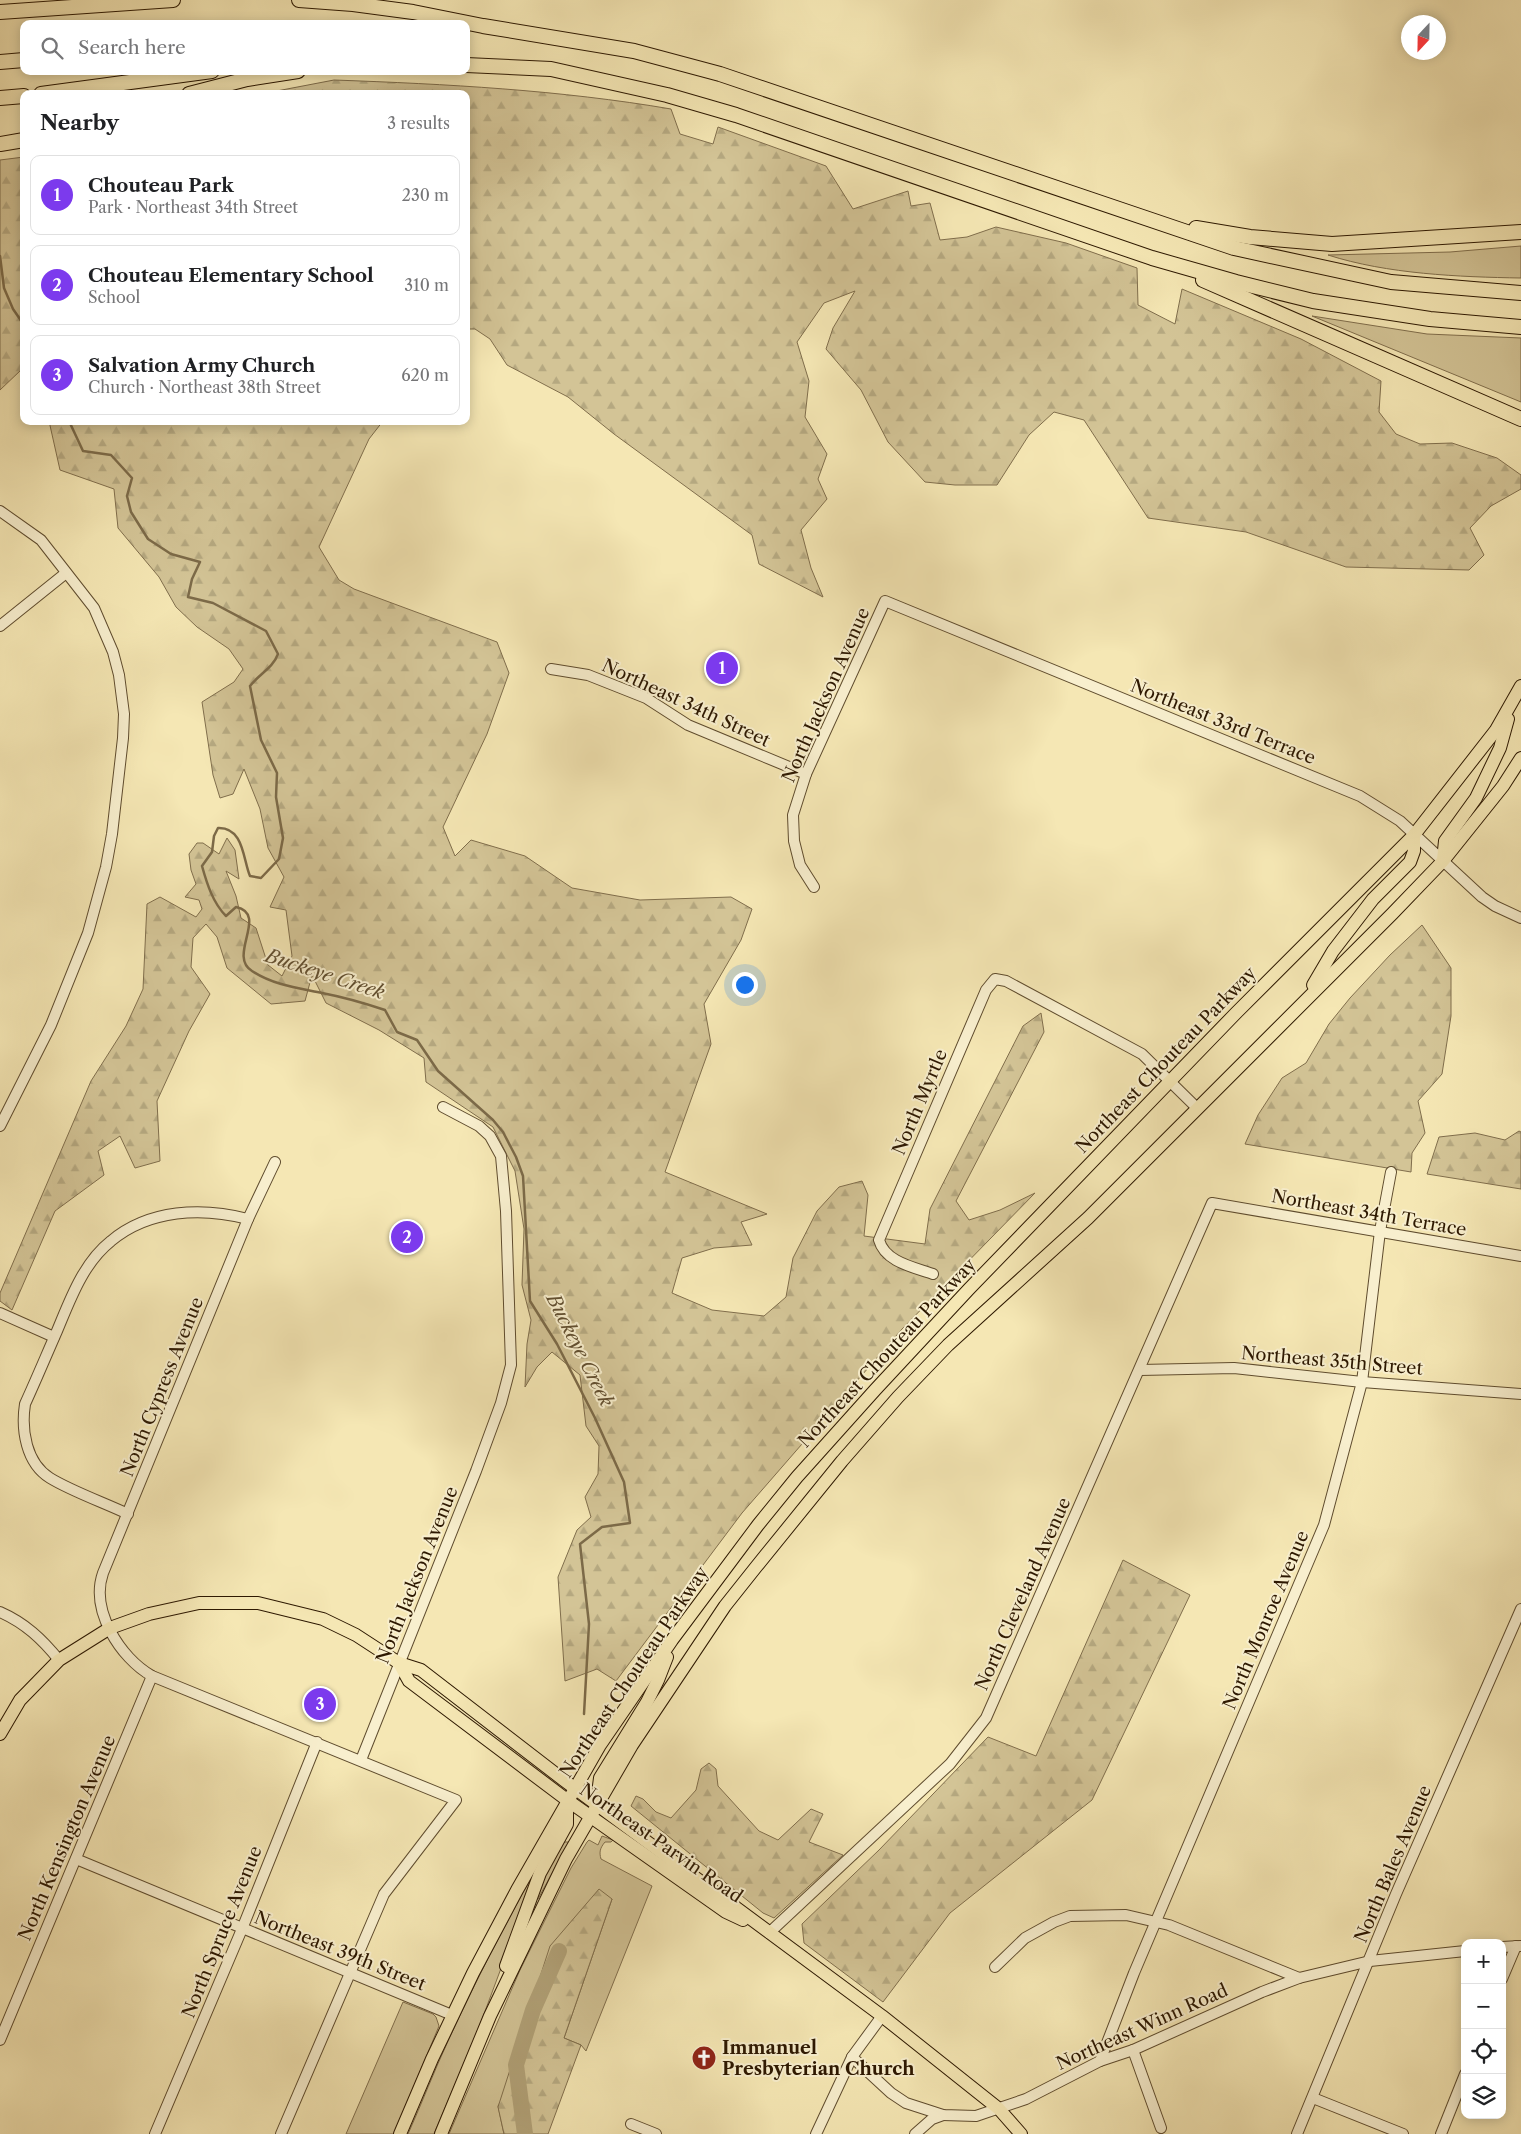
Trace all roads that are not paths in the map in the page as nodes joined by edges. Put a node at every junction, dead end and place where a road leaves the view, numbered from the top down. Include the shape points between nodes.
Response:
1 (173, 0) edge
2 (299, 0) edge
3 (0, 12) edge
4 (453, 20) edge
5 (470, 23) edge
6 (470, 26) edge
7 (483, 26) junction
8 (20, 60) edge
9 (0, 62) edge
10 (470, 65) edge
11 (182, 75) edge
12 (273, 75) edge
13 (71, 90) edge
14 (205, 90) edge
15 (20, 96) edge
16 (0, 98) edge
17 (20, 141) edge
18 (0, 144) edge
19 (1158, 221) junction
20 (1521, 232) edge
21 (1152, 258) junction
22 (1521, 292) edge
23 (1521, 327) edge
24 (1521, 419) edge
25 (0, 511) edge
26 (66, 573) junction
27 (885, 601) joint
28 (0, 626) edge
29 (551, 669) dead end
30 (1521, 686) edge
31 (1513, 702) junction
32 (1521, 758) edge
33 (806, 774) junction
34 (1414, 835) junction
35 (1443, 861) junction
36 (814, 887) dead end
37 (1521, 918) edge
38 (1304, 1000) junction
39 (1171, 1082) junction
40 (443, 1108) dead end
41 (1197, 1108) junction
42 (0, 1126) edge
43 (275, 1162) dead end
44 (1391, 1172) dead end
45 (1212, 1203) joint
46 (248, 1218) junction
47 (1380, 1231) junction
48 (1521, 1256) edge
49 (933, 1274) dead end
50 (0, 1314) edge
51 (54, 1337) junction
52 (1140, 1370) junction
53 (1362, 1382) junction
54 (1521, 1394) edge
55 (128, 1514) junction
56 (1521, 1609) edge
57 (0, 1612) edge
58 (110, 1628) junction
59 (672, 1640) junction
60 (59, 1660) junction
61 (399, 1663) junction
62 (152, 1676) junction
63 (0, 1734) edge
64 (317, 1742) junction
65 (361, 1760) junction
66 (570, 1784) junction
67 (568, 1800) junction
68 (597, 1805) junction
69 (596, 1820) junction
70 (76, 1859) junction
71 (1156, 1921) junction
72 (242, 1929) junction
73 (769, 1933) junction
74 (1518, 1946) edge
75 (1461, 1951) edge
76 (1370, 1961) junction
77 (995, 1966) dead end
78 (1506, 1971) edge
79 (350, 1972) junction
80 (1299, 1978) junction
81 (452, 2015) junction
82 (490, 2016) junction
83 (882, 2016) junction
84 (0, 2040) edge
85 (1133, 2050) junction
86 (852, 2057) junction
87 (1100, 2061) junction
88 (1461, 2084) edge
89 (1313, 2098) junction
90 (999, 2109) junction
91 (943, 2115) junction
92 (631, 2124) dead end
93 (1161, 2128) dead end
94 (155, 2134) edge
95 (281, 2134) edge
96 (400, 2134) edge
97 (440, 2134) edge
98 (656, 2134) edge
99 (816, 2134) edge
100 (915, 2134) edge
101 (1021, 2134) edge
102 (1297, 2134) edge
103 (1403, 2134) edge
104 (1440, 2134) edge

1 - 3 highway
2 - 4 highway via 353,4
5 - 7 highway
6 - 7 highway
7 - 19 highway via 634,51 689,65
8 - 9 highway
10 - 21 highway via 551,69 667,94
11 - 13 highway
12 - 14 highway
15 - 16 highway
17 - 18 highway
19 - 20 highway via 1250,237 1332,244
19 - 22 highway via 1234,248 1391,282
21 - 23 highway via 1313,301 1430,319
21 - 24 highway
25 - 26 street via 41,540
26 - 28 street
26 - 42 street via 94,608 119,675 124,714 116,800 106,867 88,933 51,1025
27 - 33 street, North Jackson Avenue
27 - 34 street, Northeast 33rd Terrace via 1360,796 1400,821
29 - 33 street, Northeast 34th Street via 588,675 646,698 688,725
30 - 31 main road, Northeast Chouteau Parkway
31 - 34 main road, Northeast Chouteau Parkway via 1481,750
31 - 35 main road via 1500,748 1476,798 1445,841
32 - 35 main road via 1503,786
33 - 36 street, North Jackson Avenue via 793,815 794,841 800,865
34 - 35 street, Northeast 33rd Terrace
34 - 38 main road via 1410,862 1373,899 1333,951
34 - 39 main road, Northeast Chouteau Parkway
35 - 37 street, Northeast 33rd Terrace via 1482,897
35 - 38 main road
38 - 41 main road
39 - 41 street
39 - 49 street, North Myrtle via 1142,1054 1006,981 995,979 986,990 879,1240 888,1256
39 - 59 main road, Northeast Chouteau Parkway via 976,1282 823,1448 758,1525
40 - 61 street, North Jackson Avenue via 479,1126 490,1136 501,1156 511,1365 474,1475
41 - 68 main road via 1088,1218 948,1346 842,1461 725,1606 632,1745
43 - 46 street, North Cypress Avenue
44 - 47 street, North Monroe Avenue
45 - 47 street, Northeast 34th Terrace
45 - 52 street, North Cleveland Avenue
46 - 51 street via 214,1212 179,1213 128,1229 110,1241 94,1259 79,1282
46 - 55 street, North Cypress Avenue
47 - 48 street, Northeast 34th Terrace
47 - 53 street, North Monroe Avenue
50 - 51 street
51 - 55 street via 25,1404 26,1443 33,1458 49,1477
52 - 53 street, Northeast 35th Street via 1234,1368
52 - 73 street, North Cleveland Avenue via 986,1718 950,1764
53 - 54 street, Northeast 35th Street
53 - 71 street, North Monroe Avenue via 1315,1550
55 - 58 street, North Cypress Avenue via 99,1586 100,1605
56 - 76 street, North Bales Avenue
57 - 60 street via 32,1631
58 - 60 main road, Northeast Parvin Road
58 - 61 main road, Northeast Parvin Road via 149,1614 199,1603 258,1603 323,1619
58 - 62 street, North Cypress Avenue via 127,1657
59 - 66 main road, Northeast Chouteau Parkway
59 - 68 main road via 647,1702 600,1778
60 - 63 main road, Northeast Parvin Road via 20,1700
61 - 65 street, North Jackson Avenue
61 - 66 main road, Northeast Parvin Road via 421,1670
61 - 67 main road, Northeast Parvin Road via 409,1681
62 - 64 street, North Cypress Avenue
62 - 70 street, North Kensington Avenue
64 - 65 street, North Cypress Avenue
64 - 72 street, North Spruce Avenue
65 - 79 street, North Cypress Avenue via 456,1800 384,1894
66 - 67 main road, Northeast Chouteau Parkway
66 - 68 main road, Northeast Parvin Road
67 - 69 main road, Northeast Parvin Road
67 - 81 main road, Northeast Chouteau Parkway
67 - 82 main road via 567,1824 540,1873
68 - 69 main road
68 - 73 main road, Northeast Parvin Road
69 - 73 main road, Northeast Parvin Road via 726,1912
69 - 82 main road via 566,1859
70 - 72 street, Northeast 39th Street
70 - 84 street, North Kensington Avenue
71 - 77 street via 1126,1915 1070,1916 1025,1938
71 - 80 street
71 - 87 street, North Monroe Avenue
72 - 79 street, Northeast 39th Street
72 - 94 street, North Spruce Avenue
73 - 83 main road, Northeast Parvin Road
74 - 78 street
75 - 76 street, Northeast Winn Road
76 - 80 street, Northeast Winn Road
76 - 89 street, North Bales Avenue
79 - 81 street, Northeast 39th Street
79 - 95 street
80 - 85 street, Northeast Winn Road
81 - 96 main road, Northeast Chouteau Parkway
82 - 97 main road
83 - 86 street
83 - 90 main road, Northeast Parvin Road
85 - 87 street, Northeast Winn Road
85 - 93 street
86 - 91 street, Northeast Winn Road via 906,2103
86 - 99 street
87 - 90 street, Northeast Winn Road
88 - 104 street
89 - 102 street, North Bales Avenue
89 - 103 street
90 - 91 street, Northeast Winn Road via 976,2116
90 - 101 main road, Northeast Parvin Road
91 - 100 street via 932,2119
92 - 98 street

